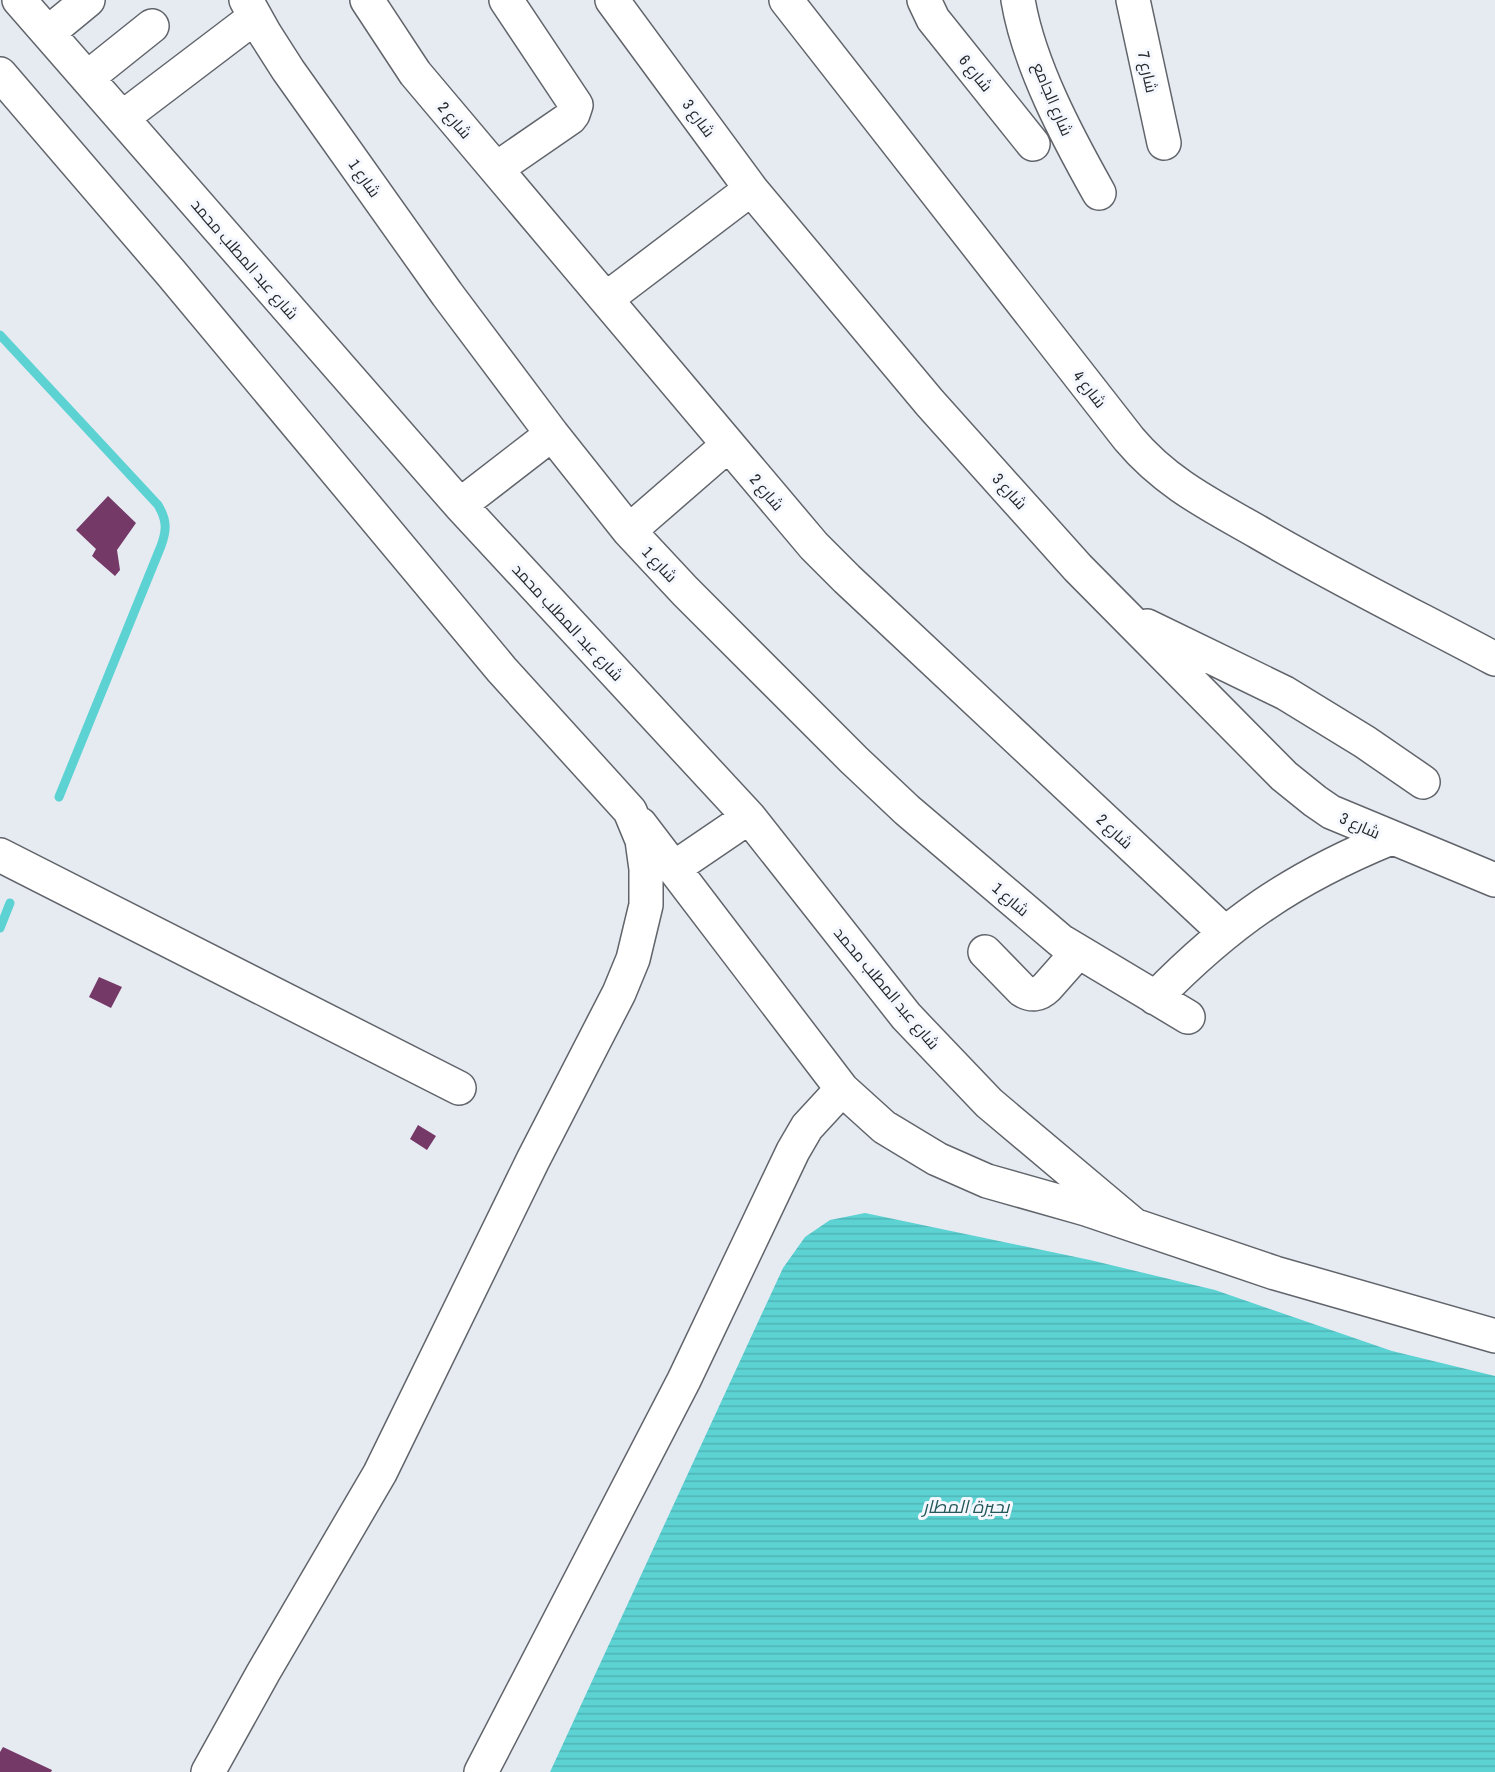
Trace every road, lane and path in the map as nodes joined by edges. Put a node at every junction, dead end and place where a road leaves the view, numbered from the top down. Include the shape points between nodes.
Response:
1 (19, 0) edge
2 (88, 0) edge
3 (367, 0) edge
4 (506, 0) edge
5 (612, 0) edge
6 (786, 0) edge
7 (924, 0) edge
8 (1018, 0) edge
9 (1133, 0) edge
10 (251, 8) edge
11 (152, 26) dead end
12 (48, 33) junction
13 (0, 74) edge
14 (87, 78) junction
15 (122, 118) junction
16 (1164, 143) dead end
17 (1033, 144) dead end
18 (496, 169) junction
19 (751, 189) junction
20 (1099, 193) dead end
21 (606, 299) junction
22 (552, 434) junction
23 (728, 445) junction
24 (460, 505) junction
25 (629, 531) junction
26 (1126, 616) junction
27 (1495, 659) edge
28 (1423, 782) dead end
29 (630, 811) junction
30 (749, 817) junction
31 (1391, 838) junction
32 (0, 855) edge
33 (674, 868) junction
34 (1495, 880) edge
35 (1224, 932) junction
36 (985, 952) dead end
37 (1078, 952) junction
38 (1155, 998) junction
39 (1188, 1017) dead end
40 (459, 1088) dead end
41 (842, 1089) junction
42 (1134, 1225) junction
43 (1495, 1336) edge
44 (208, 1772) edge
45 (481, 1772) edge

1 - 12 street, شارع عبد المطلب محمد
2 - 12 street
3 - 18 street, شارع 2 via 415,73
4 - 18 street via 576,105 570,118
5 - 19 street, شارع 3
6 - 27 street, شارع 4 via 1130,439 1160,471 1312,563
7 - 17 street, شارع 6 via 933,19
8 - 20 street, شارع الجامع via 1047,91
9 - 16 street, شارع 7
10 - 15 street
10 - 22 street, شارع 1 via 288,70
11 - 14 street
12 - 14 street, شارع عبد المطلب محمد
13 - 29 street via 502,670
14 - 15 street, شارع عبد المطلب محمد
15 - 24 street, شارع عبد المطلب محمد
18 - 21 street, شارع 2
19 - 21 street
19 - 26 street, شارع 3 via 930,403
21 - 23 street, شارع 2
22 - 24 street
22 - 25 street, شارع 1
23 - 25 street
23 - 35 street, شارع 2 via 847,579
24 - 30 street, شارع عبد المطلب محمد
25 - 37 street, شارع 1 via 869,774 1018,906
26 - 28 street via 1285,693
26 - 31 street, شارع 3 via 1299,789 1332,812
29 - 33 street
29 - 44 street via 642,840 646,905 633,959 619,993 381,1473
30 - 33 street
30 - 42 street, شارع عبد المطلب محمد via 906,1016 989,1103
31 - 34 street, شارع 3
31 - 35 street via 1304,878
32 - 40 street
33 - 41 street
35 - 38 street
36 - 37 street via 1022,990 1035,994 1042,992
37 - 38 street, شارع 1
38 - 39 street, شارع 1
41 - 42 street via 884,1127 937,1159 987,1180
41 - 45 street via 807,1127 788,1160 684,1380
42 - 43 street via 1275,1273

